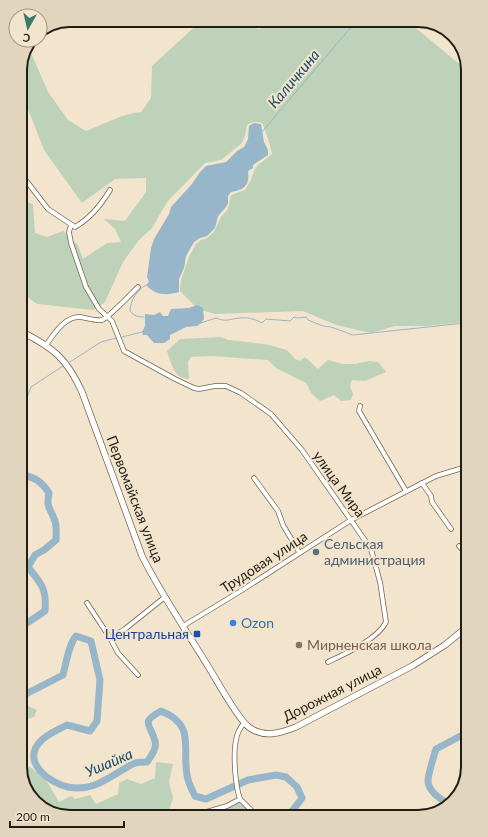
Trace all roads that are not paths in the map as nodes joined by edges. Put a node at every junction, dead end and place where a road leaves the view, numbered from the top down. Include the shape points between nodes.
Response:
1 (27, 182) edge
2 (110, 190) dead end
3 (71, 225) junction
4 (138, 287) dead end
5 (108, 317) junction
6 (27, 335) edge
7 (46, 345) junction
8 (360, 406) dead end
9 (461, 468) edge
10 (254, 478) dead end
11 (422, 483) junction
12 (406, 491) junction
13 (352, 520) junction
14 (451, 529) dead end
15 (299, 552) junction
16 (165, 597) junction
17 (87, 603) dead end
18 (183, 626) junction
19 (461, 632) edge
20 (110, 638) junction
21 (328, 662) dead end
22 (138, 675) dead end
23 (244, 723) junction
24 (239, 797) junction
25 (213, 810) edge
26 (251, 810) edge

1 - 3 street via 48,209
2 - 3 street via 86,221 75,227
3 - 5 street, улица Мира via 71,243 86,287 99,309
4 - 5 street
5 - 7 street via 100,320 73,318 62,325
5 - 13 street, улица Мира via 116,329 124,351 182,383 199,389 226,386 271,414 302,450
6 - 7 street, Первомайская улица
7 - 16 street, Первомайская улица via 63,360 74,375 142,556
8 - 12 street via 359,411
9 - 11 street, Трудовая улица
10 - 15 street via 278,511
11 - 12 street, Трудовая улица
11 - 14 street
12 - 13 street, Трудовая улица
13 - 15 street, Трудовая улица
13 - 21 street, улица Мира via 371,549 380,582 386,622 381,630
15 - 18 street, Трудовая улица
16 - 18 street, Первомайская улица
16 - 20 street
17 - 20 street
18 - 23 street, Первомайская улица
19 - 23 street, Дорожная улица via 412,666 296,727 271,734 256,732
20 - 22 street via 118,652
23 - 24 street via 236,740
24 - 25 street via 227,806
24 - 26 street

